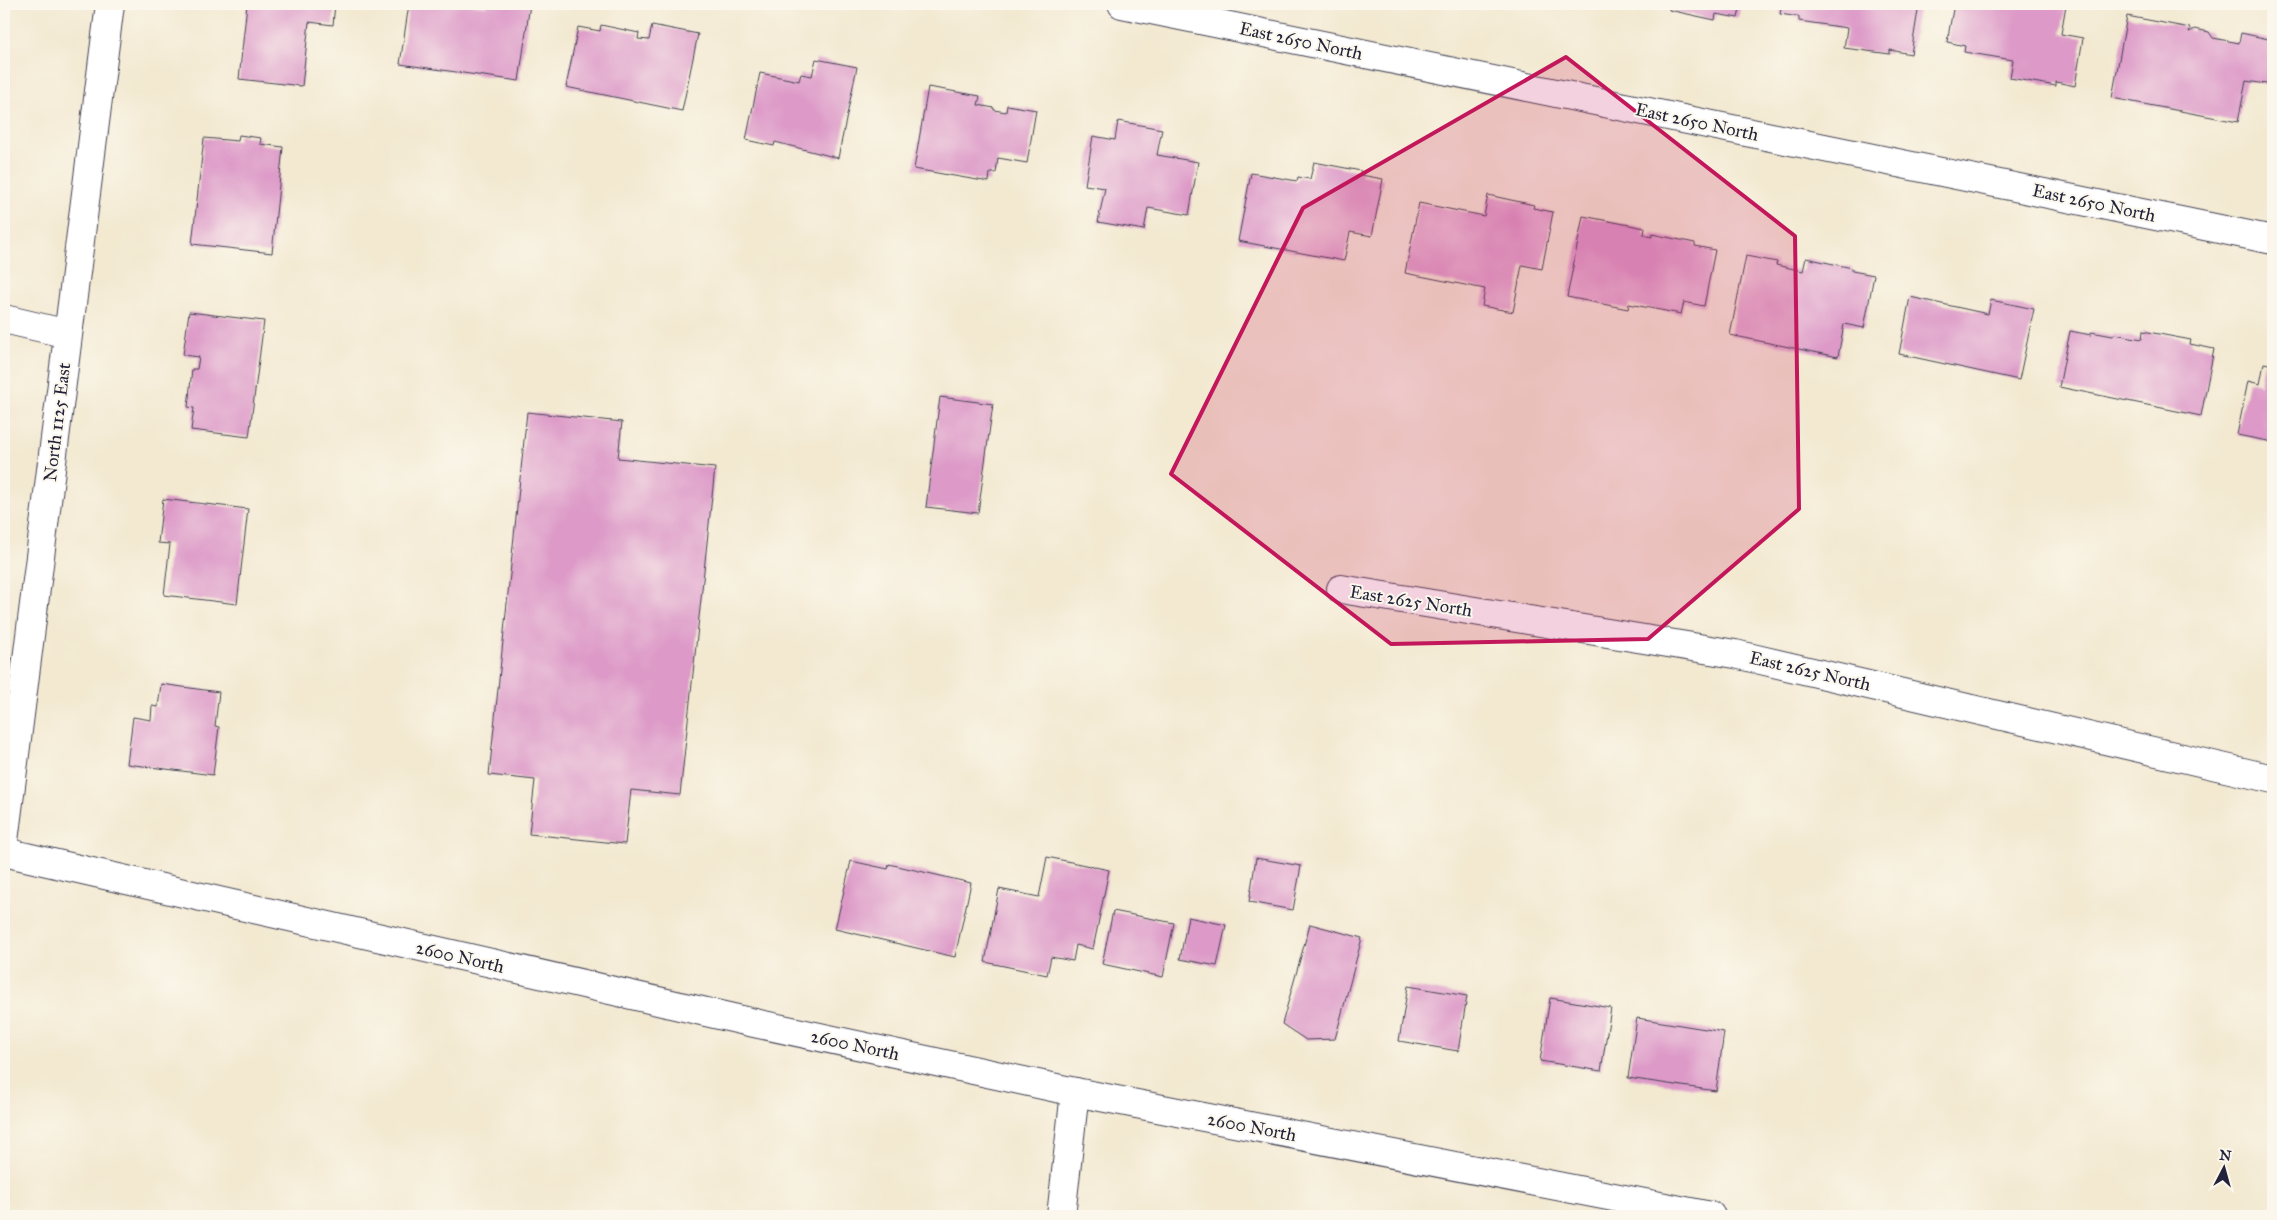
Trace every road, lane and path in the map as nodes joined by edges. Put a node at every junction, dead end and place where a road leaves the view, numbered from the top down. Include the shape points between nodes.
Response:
1 (110, 4) edge
2 (1122, 4) edge
3 (2273, 240) edge
4 (4, 319) edge
5 (68, 334) junction
6 (1341, 589) dead end
7 (2273, 779) edge
8 (4, 841) edge
9 (4, 852) edge
10 (1075, 1092) junction
11 (1061, 1216) edge
12 (1711, 1216) edge

1 - 5 street, North 1125 East
2 - 3 street, East 2650 North
4 - 5 street
5 - 8 street, North 1125 East
6 - 7 street, East 2625 North via 1735,654
9 - 10 street, 2600 North via 731,1018
10 - 11 street
10 - 12 street, 2600 North

